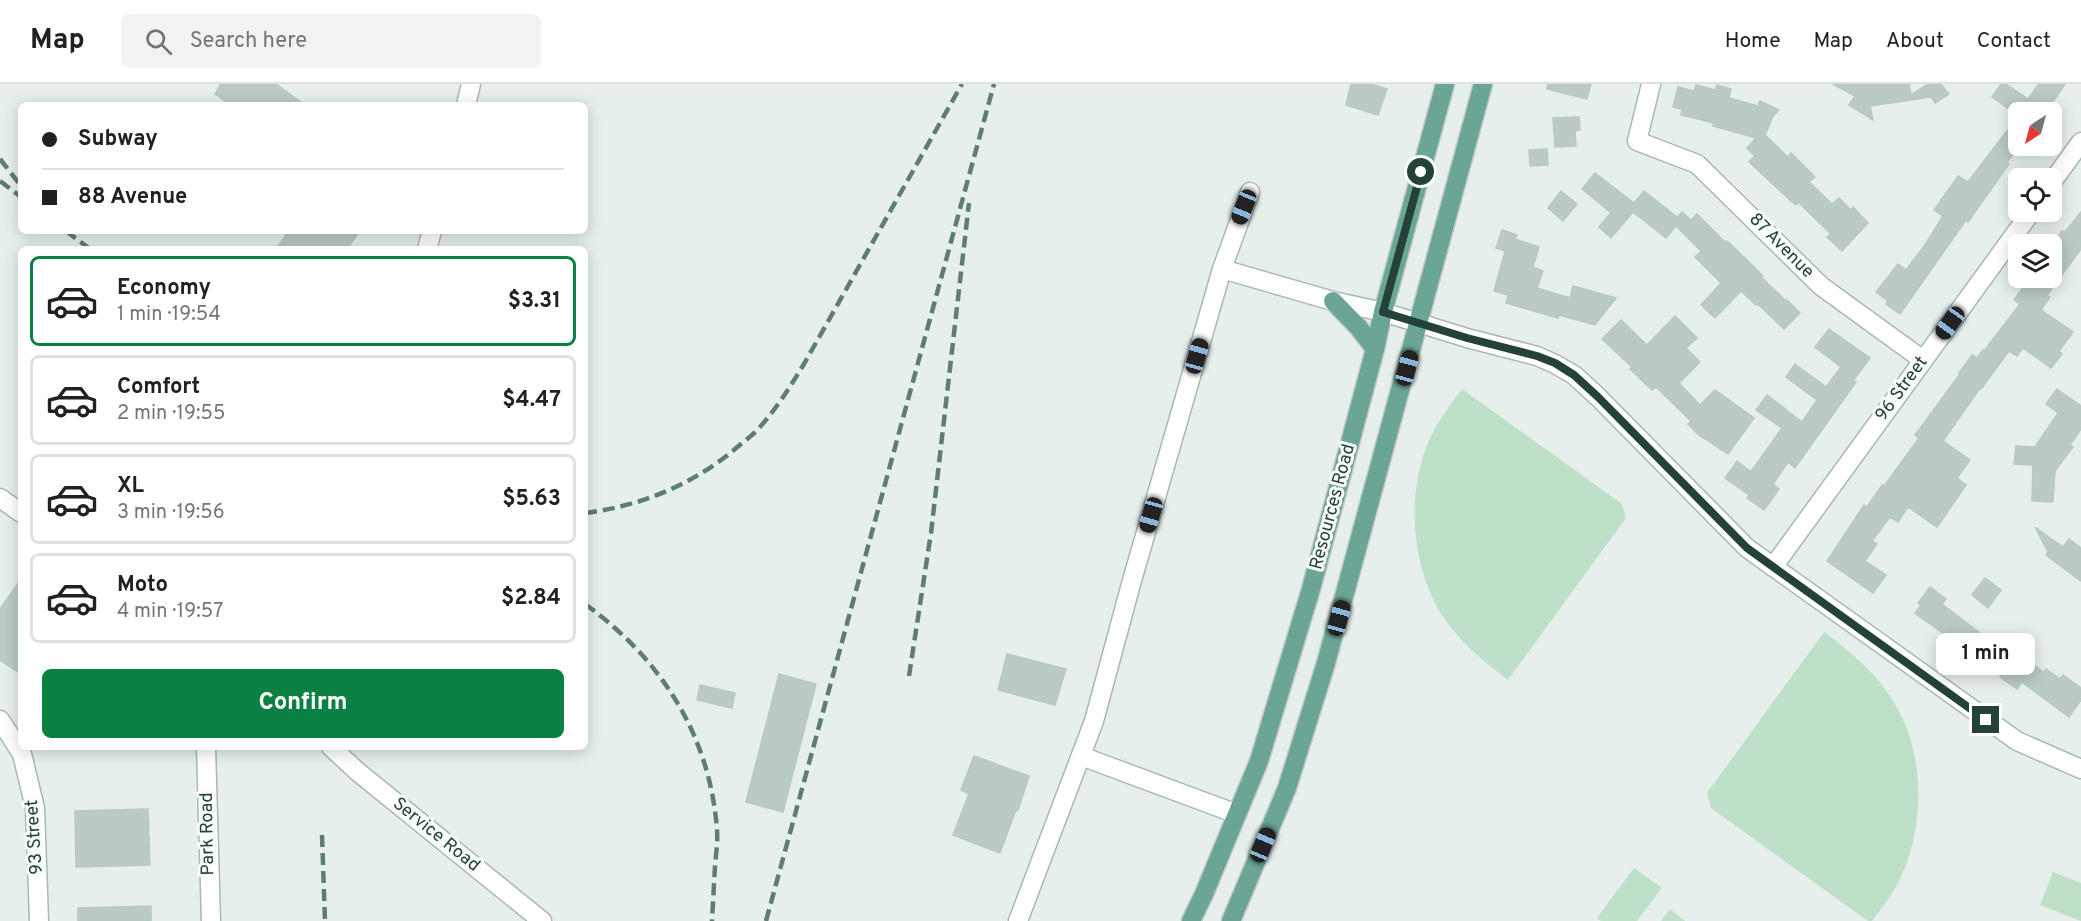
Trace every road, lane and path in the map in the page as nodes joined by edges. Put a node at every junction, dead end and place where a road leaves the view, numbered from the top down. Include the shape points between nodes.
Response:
1 (471, 84) edge
2 (1445, 84) edge
3 (1483, 84) edge
4 (1652, 84) edge
5 (467, 102) edge
6 (2081, 142) edge
7 (2062, 168) edge
8 (1250, 192) dead end
9 (2024, 222) edge
10 (1222, 269) junction
11 (1333, 301) junction
12 (1383, 312) junction
13 (1419, 323) junction
14 (1375, 349) junction
15 (1923, 360) junction
16 (0, 498) edge
17 (18, 511) edge
18 (1773, 567) junction
19 (0, 720) edge
20 (18, 748) edge
21 (19, 750) edge
22 (206, 750) edge
23 (334, 750) edge
24 (1081, 756) junction
25 (2081, 770) edge
26 (1237, 814) junction
27 (39, 921) edge
28 (211, 921) edge
29 (542, 921) edge
30 (1018, 921) edge
31 (1191, 921) edge
32 (1231, 921) edge

1 - 5 street
2 - 12 main road, Resources Road
3 - 13 main road, Resources Road
4 - 15 street, 87 Avenue via 1637,141 1697,164 1821,286
6 - 7 street
8 - 10 street
9 - 15 street, 96 Street
10 - 11 street
10 - 24 street
11 - 12 street
11 - 14 main road
12 - 13 street
12 - 14 main road, Resources Road
13 - 18 street via 1537,356 1574,375 1747,548
13 - 32 main road, Resources Road via 1326,663 1287,788
14 - 26 main road, Resources Road via 1311,589 1259,761
15 - 18 street, 96 Street
16 - 17 street
18 - 25 street via 2017,741
19 - 20 street, 93 Street
21 - 27 street, 93 Street via 35,808
22 - 28 street, Park Road
23 - 29 street, Service Road
24 - 26 street
24 - 30 street
26 - 31 main road, Resources Road

